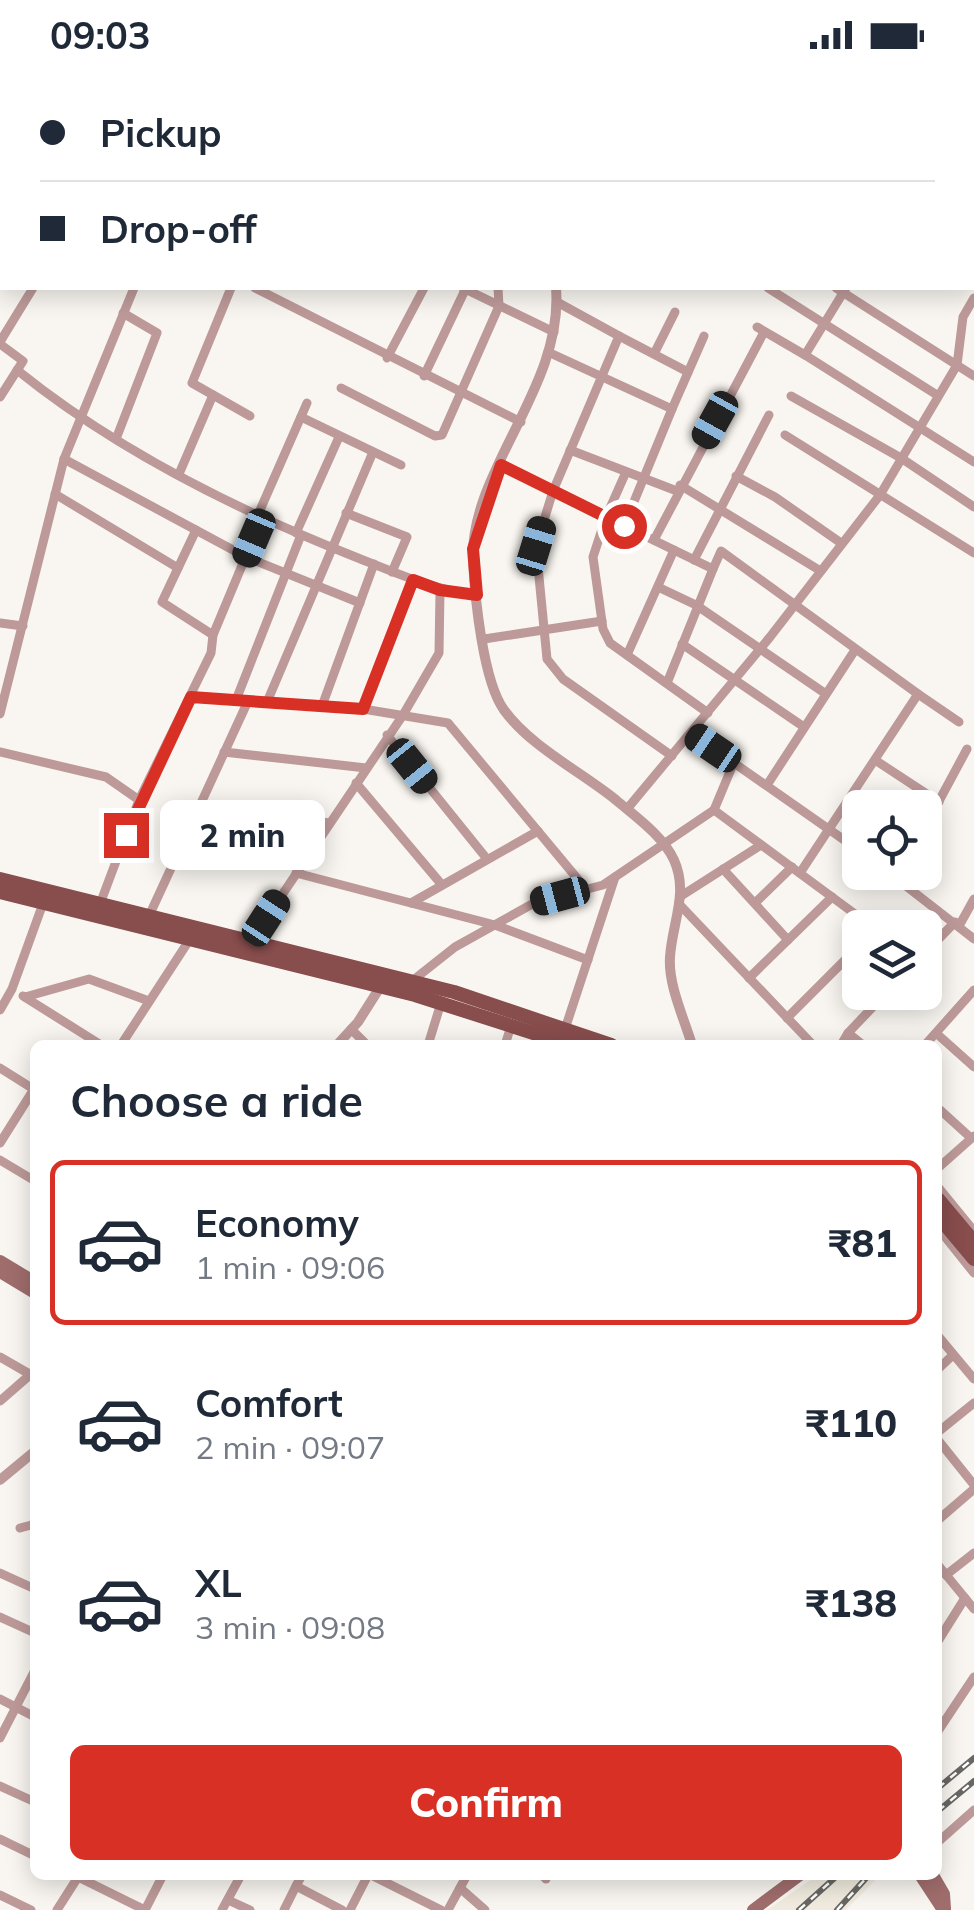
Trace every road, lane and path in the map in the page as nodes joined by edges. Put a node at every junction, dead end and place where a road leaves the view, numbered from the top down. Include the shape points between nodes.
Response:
1 (32, 290) edge
2 (133, 290) edge
3 (230, 290) edge
4 (259, 290) edge
5 (423, 290) edge
6 (464, 290) edge
7 (469, 290) edge
8 (498, 290) edge
9 (556, 290) edge
10 (771, 290) edge
11 (841, 290) edge
12 (844, 290) edge
13 (974, 298) edge
14 (557, 302) junction
15 (499, 306) junction
16 (675, 312) dead end
17 (123, 313) junction
18 (824, 324) junction
19 (554, 332) junction
20 (619, 336) junction
21 (704, 336) dead end
22 (0, 342) edge
23 (548, 352) junction
24 (654, 354) junction
25 (804, 355) junction
26 (387, 358) junction
27 (956, 365) junction
28 (17, 370) junction
29 (688, 372) junction
30 (424, 376) junction
31 (602, 376) junction
32 (974, 376) edge
33 (342, 388) dead end
34 (461, 394) junction
35 (213, 395) junction
36 (937, 395) junction
37 (791, 396) dead end
38 (0, 397) edge
39 (307, 403) dead end
40 (672, 409) junction
41 (768, 415) dead end
42 (250, 416) dead end
43 (301, 418) junction
44 (78, 419) junction
45 (521, 422) junction
46 (919, 426) junction
47 (784, 435) dead end
48 (339, 436) junction
49 (116, 439) junction
50 (570, 450) junction
51 (373, 452) junction
52 (901, 458) junction
53 (64, 459) junction
54 (974, 462) edge
55 (501, 465) junction
56 (401, 466) dead end
57 (626, 472) junction
58 (179, 474) junction
59 (736, 476) junction
60 (644, 478) junction
61 (679, 488) junction
62 (553, 491) junction
63 (56, 494) junction
64 (880, 496) junction
65 (974, 506) edge
66 (720, 508) junction
67 (346, 513) junction
68 (606, 517) junction
69 (259, 518) junction
70 (624, 526) junction
71 (196, 530) junction
72 (298, 534) junction
73 (654, 540) junction
74 (704, 540) junction
75 (841, 543) junction
76 (331, 547) junction
77 (674, 550) junction
78 (722, 551) junction
79 (974, 553) edge
80 (246, 557) junction
81 (694, 560) junction
82 (374, 564) junction
83 (178, 568) junction
84 (713, 569) junction
85 (819, 570) junction
86 (392, 572) junction
87 (285, 576) junction
88 (413, 580) junction
89 (314, 587) junction
90 (658, 587) junction
91 (440, 590) junction
92 (477, 595) junction
93 (360, 604) junction
94 (696, 605) junction
95 (793, 606) junction
96 (602, 621) junction
97 (0, 623) edge
98 (23, 626) junction
99 (544, 630) junction
100 (213, 635) junction
101 (484, 639) junction
102 (682, 644) junction
103 (761, 649) junction
104 (855, 650) junction
105 (627, 655) junction
106 (736, 678) junction
107 (667, 683) junction
108 (826, 694) junction
109 (918, 694) junction
110 (191, 697) junction
111 (236, 700) junction
112 (248, 701) junction
113 (266, 702) junction
114 (322, 706) junction
115 (363, 709) junction
116 (708, 712) junction
117 (0, 714) edge
118 (404, 715) junction
119 (959, 722) dead end
120 (804, 727) junction
121 (691, 733) junction
122 (388, 735) junction
123 (967, 750) dead end
124 (0, 752) edge
125 (224, 752) junction
126 (672, 756) junction
127 (874, 760) junction
128 (734, 762) junction
129 (366, 768) junction
130 (356, 783) junction
131 (767, 785) junction
132 (920, 790) edge
133 (942, 796) edge
134 (139, 800) junction
135 (198, 809) junction
136 (627, 809) junction
137 (714, 810) junction
138 (330, 822) junction
139 (830, 828) junction
140 (538, 831) junction
141 (842, 837) edge
142 (664, 844) junction
143 (761, 844) junction
144 (488, 859) junction
145 (723, 869) junction
146 (796, 870) junction
147 (296, 873) junction
148 (614, 877) junction
149 (0, 879) edge
150 (442, 885) junction
151 (586, 889) junction
152 (915, 890) edge
153 (0, 892) edge
154 (45, 896) junction
155 (832, 897) junction
156 (974, 899) edge
157 (680, 900) junction
158 (411, 902) junction
159 (754, 903) junction
160 (100, 904) junction
161 (850, 910) edge
162 (150, 916) junction
163 (495, 924) junction
164 (957, 924) junction
165 (942, 938) edge
166 (190, 939) junction
167 (974, 939) edge
168 (788, 940) junction
169 (252, 941) junction
170 (588, 960) junction
171 (842, 963) edge
172 (750, 978) junction
173 (384, 981) junction
174 (412, 981) junction
175 (12, 990) junction
176 (974, 990) edge
177 (25, 998) junction
178 (149, 1002) junction
179 (964, 1002) junction
180 (441, 1003) junction
181 (0, 1010) edge
182 (870, 1010) edge
183 (974, 1012) edge
184 (787, 1018) junction
185 (511, 1026) junction
186 (351, 1030) junction
187 (565, 1030) junction
188 (848, 1033) junction
189 (936, 1033) junction
190 (94, 1040) edge
191 (124, 1040) edge
192 (341, 1040) edge
193 (362, 1040) edge
194 (430, 1040) edge
195 (506, 1040) edge
196 (554, 1040) edge
197 (596, 1040) edge
198 (691, 1040) edge
199 (808, 1040) edge
200 (844, 1040) edge
201 (857, 1040) edge
202 (930, 1040) edge
203 (974, 1067) edge
204 (0, 1068) edge
205 (30, 1086) edge
206 (30, 1097) edge
207 (942, 1111) edge
208 (973, 1137) edge
209 (0, 1143) edge
210 (0, 1160) edge
211 (942, 1164) edge
212 (30, 1177) edge
213 (942, 1192) edge
214 (942, 1204) edge
215 (974, 1208) edge
216 (963, 1218) junction
217 (942, 1221) edge
218 (974, 1231) edge
219 (942, 1237) edge
220 (974, 1242) edge
221 (974, 1259) edge
222 (0, 1261) edge
223 (974, 1273) edge
224 (2, 1278) edge
225 (30, 1279) edge
226 (30, 1291) edge
227 (942, 1341) edge
228 (953, 1355) junction
229 (0, 1357) edge
230 (942, 1365) edge
231 (30, 1374) edge
232 (30, 1378) edge
233 (974, 1380) edge
234 (0, 1401) edge
235 (974, 1403) edge
236 (942, 1429) edge
237 (942, 1445) edge
238 (30, 1455) edge
239 (0, 1480) edge
240 (974, 1487) edge
241 (942, 1516) edge
242 (30, 1525) edge
243 (20, 1528) dead end
244 (974, 1553) edge
245 (942, 1570) edge
246 (0, 1573) edge
247 (946, 1575) junction
248 (30, 1587) edge
249 (965, 1598) junction
250 (974, 1609) edge
251 (0, 1617) edge
252 (942, 1617) edge
253 (950, 1622) junction
254 (30, 1631) edge
255 (942, 1635) edge
256 (974, 1677) edge
257 (30, 1679) edge
258 (0, 1700) edge
259 (15, 1707) junction
260 (30, 1714) edge
261 (942, 1725) edge
262 (0, 1738) edge
263 (0, 1786) edge
264 (30, 1800) edge
265 (974, 1810) edge
266 (942, 1838) edge
267 (0, 1839) edge
268 (30, 1854) edge
269 (74, 1880) edge
270 (83, 1880) edge
271 (160, 1880) edge
272 (238, 1880) edge
273 (299, 1880) edge
274 (366, 1880) edge
275 (380, 1880) edge
276 (464, 1880) edge
277 (793, 1880) edge
278 (923, 1880) edge
279 (936, 1880) edge
280 (296, 1886) junction
281 (460, 1888) junction
282 (0, 1895) edge
283 (228, 1900) junction
284 (126, 1906) edge
285 (30, 1910) edge
286 (57, 1910) edge
287 (145, 1910) edge
288 (222, 1910) edge
289 (250, 1910) edge
290 (284, 1910) edge
291 (342, 1910) edge
292 (350, 1910) edge
293 (445, 1910) edge
294 (485, 1910) edge
295 (753, 1910) edge
296 (944, 1910) edge

1 - 22 street
2 - 17 street
3 - 35 street via 192,383
4 - 26 street
5 - 26 street
6 - 30 street
7 - 15 street
8 - 15 street
9 - 14 street
10 - 18 street
11 - 18 street
12 - 27 street
13 - 27 street
14 - 19 street
14 - 20 street
15 - 19 street
15 - 34 street
16 - 24 street
17 - 44 street
17 - 49 street via 157,333
18 - 25 street
18 - 36 street
19 - 23 street
20 - 24 street
20 - 31 street
21 - 29 street
22 - 28 street via 23,361
23 - 31 street
23 - 45 street
24 - 29 street
25 - 46 street
25 - 61 street via 761,330
26 - 30 street
27 - 32 street
27 - 36 street
28 - 38 street
28 - 44 street
29 - 40 street
30 - 34 street
31 - 40 street
31 - 50 street
33 - 34 street via 439,437
34 - 45 street
35 - 42 street
35 - 58 street
36 - 46 street
37 - 52 street
39 - 43 street
40 - 60 street
41 - 59 street
43 - 48 street
43 - 69 street
44 - 49 street
44 - 53 street
45 - 55 street
46 - 52 street
46 - 54 street
47 - 64 street
48 - 51 street
48 - 72 street
49 - 58 street
50 - 57 street
50 - 62 street
51 - 56 street
51 - 67 street
52 - 64 street
52 - 65 street
53 - 63 street
53 - 71 street
55 - 62 street
55 - 92 street via 473,549
57 - 60 street
57 - 68 street
58 - 69 street
59 - 66 street
59 - 75 street
60 - 61 street
60 - 70 street
61 - 66 street
61 - 73 street
62 - 68 street
62 - 99 street via 536,546
63 - 83 street
63 - 98 street
64 - 75 street
64 - 79 street
66 - 74 street
66 - 85 street
67 - 76 street
67 - 86 street via 406,537
68 - 70 street
68 - 96 street via 592,557
69 - 72 street
69 - 80 street
70 - 73 street
71 - 80 street
71 - 83 street
72 - 76 street
72 - 87 street
73 - 77 street
74 - 78 street
74 - 81 street
75 - 85 street
76 - 82 street
76 - 89 street
77 - 81 street
77 - 90 street
78 - 84 street
78 - 95 street
80 - 87 street
80 - 100 street
81 - 84 street
82 - 86 street
82 - 93 street
83 - 100 street via 162,602
84 - 94 street
85 - 95 street
86 - 88 street
87 - 89 street
87 - 111 street
88 - 91 street
88 - 115 street
89 - 93 street
89 - 113 street
90 - 94 street
90 - 105 street
91 - 92 street
91 - 118 street via 439,653
92 - 101 street
93 - 114 street
94 - 102 street
94 - 103 street
95 - 103 street
95 - 104 street
96 - 99 street
96 - 105 street via 610,643
97 - 98 street
98 - 117 street
99 - 101 street
99 - 126 street via 547,659 563,679
100 - 110 street
101 - 136 street via 496,696 512,720
102 - 106 street
102 - 107 street
103 - 106 street
103 - 108 street
104 - 108 street
104 - 109 street
105 - 107 street
106 - 116 street
106 - 120 street
107 - 116 street
108 - 120 street
109 - 119 street
109 - 127 street
110 - 111 street
110 - 134 street
111 - 112 street
112 - 113 street
112 - 125 street
113 - 114 street
114 - 115 street
115 - 118 street
116 - 121 street
118 - 122 street
118 - 140 street via 448,723
120 - 131 street
121 - 126 street
121 - 128 street
122 - 129 street
122 - 144 street
123 - 133 street
124 - 134 street via 114,780
125 - 129 street
125 - 135 street
126 - 136 street
127 - 132 street
127 - 139 street
128 - 131 street
128 - 137 street
129 - 130 street
130 - 138 street
130 - 150 street
131 - 139 street
134 - 160 street
135 - 138 street
135 - 162 street
136 - 142 street
137 - 142 street
137 - 143 street
138 - 147 street
139 - 141 street
139 - 146 street
140 - 144 street
140 - 151 street
142 - 148 street
142 - 157 street via 681,879
143 - 145 street
143 - 146 street
144 - 150 street
145 - 157 street
145 - 159 street
146 - 155 street
146 - 159 street
147 - 158 street
147 - 169 street
148 - 151 street
148 - 170 street
149 - 154 main road
150 - 158 street
151 - 163 street via 534,903
152 - 164 street
153 - 154 main road
154 - 160 main road
154 - 166 main road
154 - 175 street
155 - 161 street
155 - 168 street
156 - 164 street
157 - 172 street
157 - 198 street via 671,973
158 - 163 street
159 - 168 street
160 - 162 main road
162 - 169 main road
163 - 170 street
163 - 174 street
164 - 165 street
164 - 167 street
166 - 173 main road
166 - 178 street
168 - 172 street
169 - 173 main road
170 - 187 street
171 - 184 street
172 - 184 street
173 - 174 main road
173 - 180 main road
173 - 186 street
174 - 187 main road
175 - 177 street
175 - 181 street
176 - 179 street
177 - 178 street via 89,978
177 - 190 street
178 - 191 street
179 - 183 street
179 - 189 street
180 - 185 main road
180 - 194 street
182 - 188 street
184 - 199 street
185 - 195 street
185 - 196 main road
186 - 192 street
186 - 193 street
187 - 197 main road
188 - 200 street
188 - 201 street
189 - 202 street
189 - 203 street
204 - 205 street
206 - 209 street
207 - 208 street
208 - 211 street
210 - 212 street
213 - 216 street
214 - 220 main road
215 - 216 street
216 - 218 street
217 - 221 main road
219 - 223 street
222 - 225 main road
224 - 226 main road
227 - 228 street
228 - 230 street
228 - 233 street
229 - 231 street
232 - 234 street
235 - 236 street
237 - 240 street
238 - 239 street
240 - 241 street
242 - 243 street
244 - 247 street
245 - 247 street
246 - 248 street
247 - 249 street
249 - 250 street
249 - 253 street
251 - 254 street
252 - 253 street
253 - 255 street
256 - 261 street
257 - 259 street
258 - 259 street
259 - 260 street
259 - 262 street
263 - 264 street
265 - 266 street
267 - 268 street
269 - 286 street
270 - 284 street
271 - 287 street
272 - 283 street
273 - 280 street
274 - 292 street
275 - 293 street
276 - 281 street
277 - 295 main road
278 - 296 main road
279 - 296 main road
280 - 290 street
280 - 291 street
281 - 293 street
281 - 294 street
282 - 285 street
283 - 288 street
283 - 289 street
284 - 287 street

